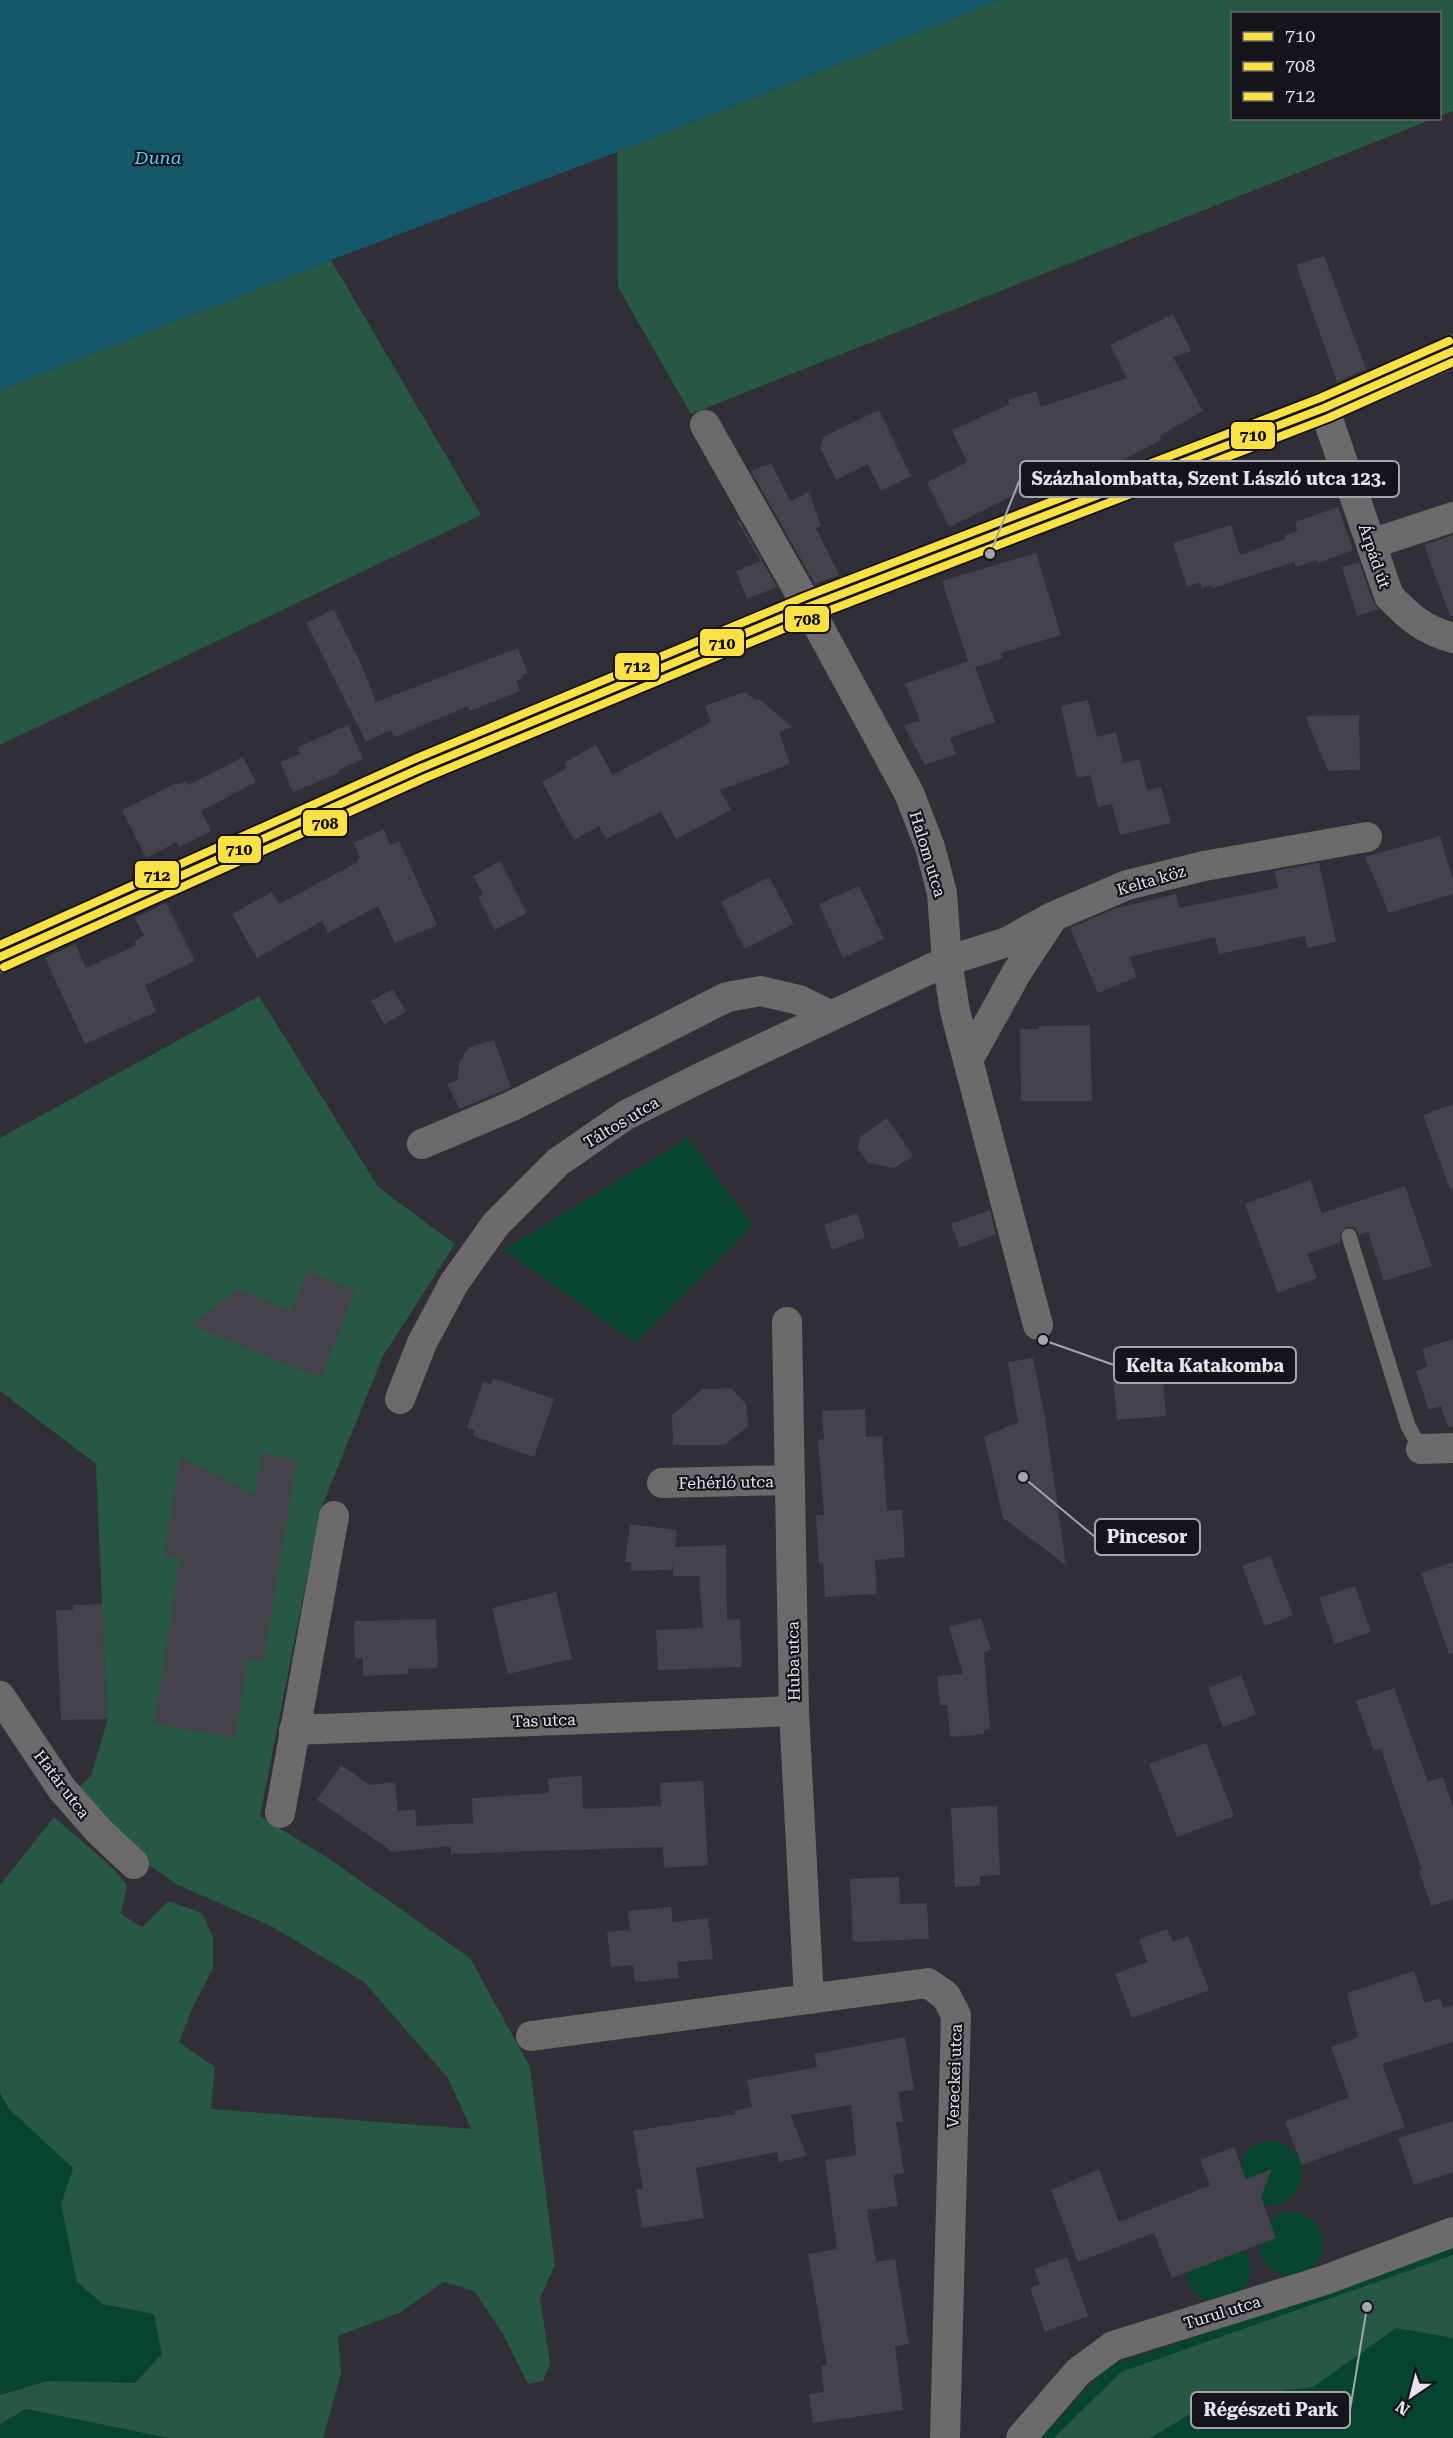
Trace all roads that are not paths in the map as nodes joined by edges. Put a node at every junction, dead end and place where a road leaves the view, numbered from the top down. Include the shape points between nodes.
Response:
1 (1453, 351) edge
2 (1324, 408) junction
3 (705, 425) dead end
4 (1453, 517) edge
5 (1371, 544) junction
6 (808, 607) junction
7 (1453, 638) edge
8 (1367, 837) dead end
9 (1052, 917) junction
10 (0, 957) edge
11 (947, 961) junction
12 (831, 1016) junction
13 (968, 1060) junction
14 (422, 1144) dead end
15 (1349, 1236) dead end
16 (787, 1322) dead end
17 (1038, 1325) dead end
18 (400, 1399) dead end
19 (1453, 1448) edge
20 (1421, 1449) joint
21 (790, 1480) junction
22 (662, 1483) dead end
23 (334, 1516) dead end
24 (0, 1696) edge
25 (794, 1711) junction
26 (294, 1730) junction
27 (280, 1813) dead end
28 (134, 1864) dead end
29 (809, 1999) junction
30 (531, 2036) dead end
31 (1453, 2232) edge
32 (945, 2438) edge
33 (1022, 2438) edge

1 - 2 street
2 - 5 street, Árpád út
2 - 6 street
3 - 6 street, Halom utca
4 - 5 street
5 - 7 street, Árpád út via 1389,596 1411,620
6 - 10 street via 421,768
6 - 11 street, Halom utca via 909,793 930,847 942,893
8 - 9 street, Kelta köz via 1204,866 1127,885
9 - 11 street, Kelta köz via 1007,942
9 - 13 street
11 - 12 street, Táltos utca
11 - 13 street, Halom utca
12 - 14 street via 799,1000 761,991 726,997 512,1106
12 - 18 street, Táltos utca via 626,1115 558,1162 496,1224 454,1283 422,1343
13 - 17 street, Halom utca
15 - 20 lane via 1408,1426
16 - 21 street, Huba utca
19 - 20 street
21 - 22 street, Fehérló utca
21 - 25 street, Huba utca
23 - 26 street
24 - 28 street, Határ utca via 62,1789
25 - 26 street, Tas utca
25 - 29 street, Huba utca
26 - 27 street
29 - 30 street, Vereckei utca
29 - 32 street, Vereckei utca via 928,1983 946,1996 956,2015
31 - 33 street, Turul utca via 1325,2280 1113,2346 1078,2372

